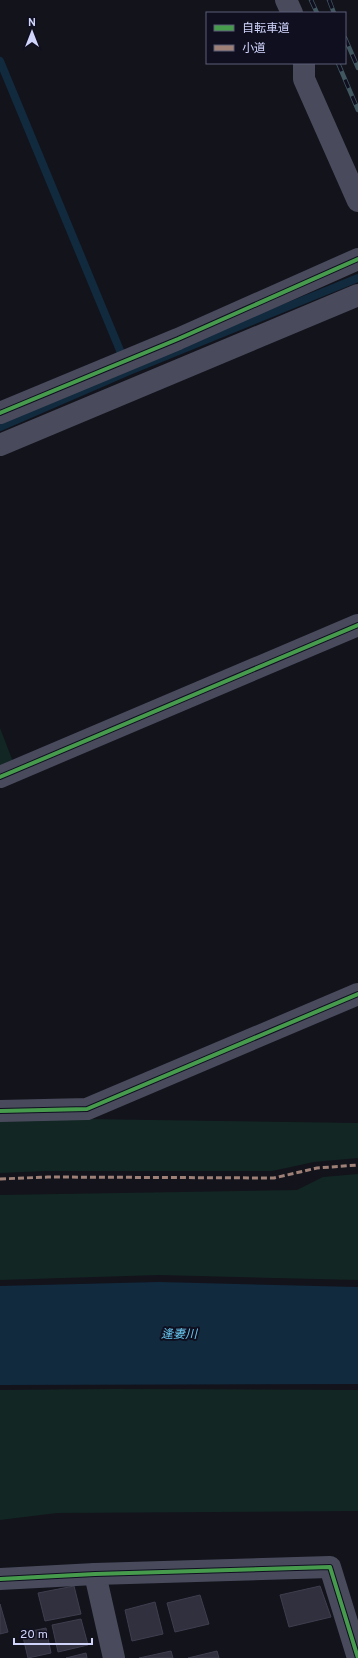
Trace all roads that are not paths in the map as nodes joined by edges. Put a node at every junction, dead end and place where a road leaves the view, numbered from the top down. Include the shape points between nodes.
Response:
1 (286, 0) edge
2 (292, 12) edge
3 (304, 64) edge
4 (358, 201) edge
5 (358, 259) edge
6 (358, 295) edge
7 (0, 413) edge
8 (0, 445) edge
9 (358, 625) edge
10 (0, 778) edge
11 (358, 994) edge
12 (0, 1111) edge
13 (95, 1574) junction
14 (0, 1579) edge
15 (114, 1658) edge
16 (358, 1658) edge

1 - 2 street
3 - 4 street via 304,79
5 - 7 street via 178,339
6 - 8 street
9 - 10 street
11 - 12 street via 87,1109
13 - 14 street
13 - 15 street
13 - 16 street via 330,1567

